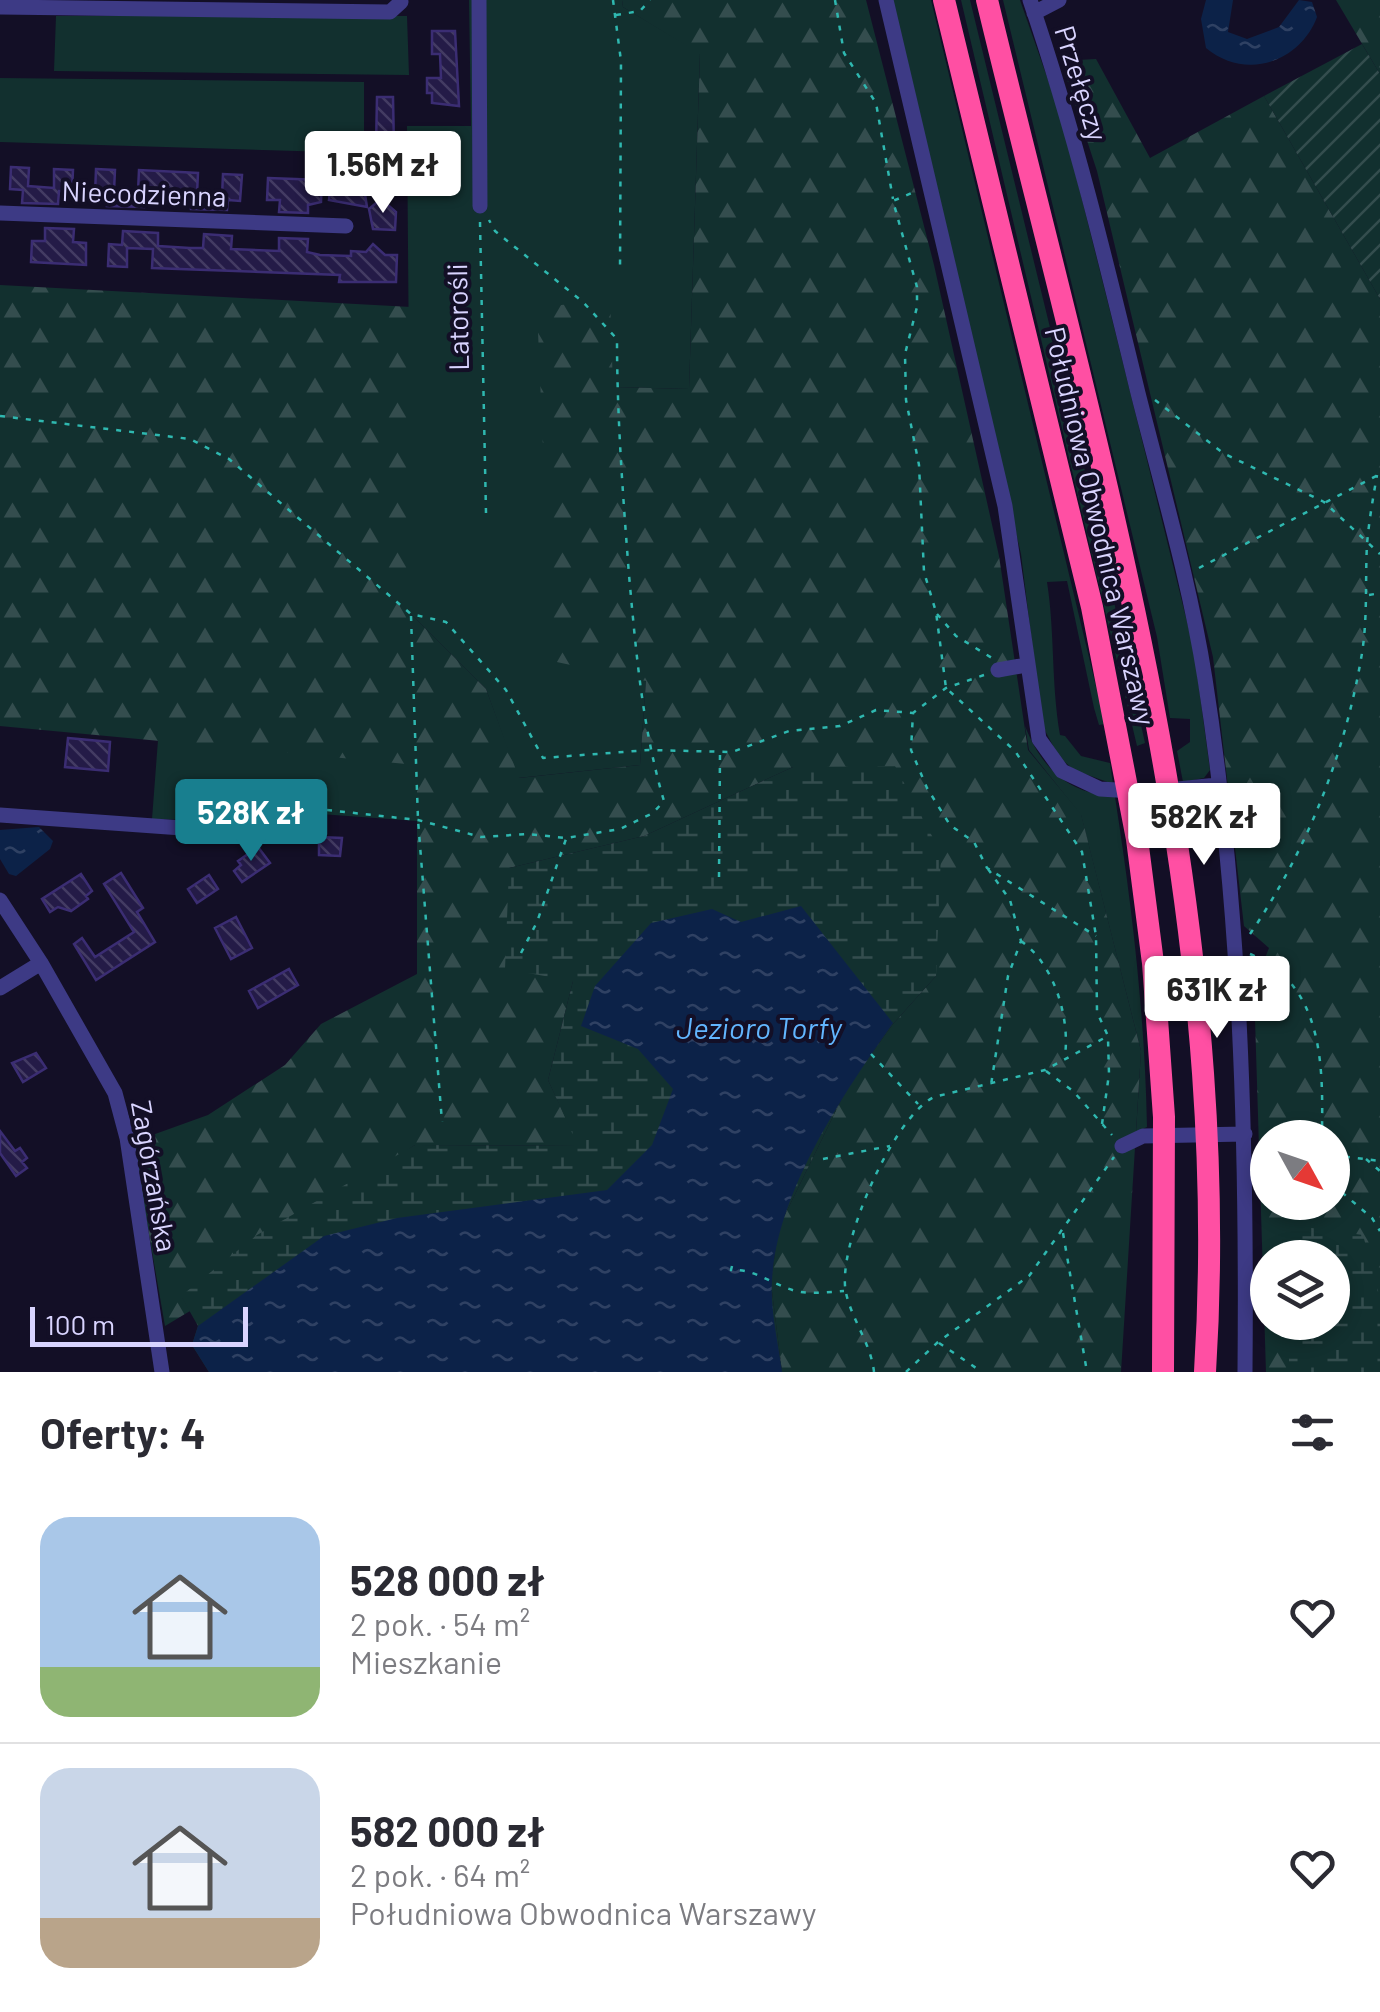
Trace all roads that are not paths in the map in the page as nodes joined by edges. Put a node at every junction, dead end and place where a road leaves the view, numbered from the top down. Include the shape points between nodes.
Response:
1 (479, 0) edge
2 (886, 0) edge
3 (944, 0) edge
4 (987, 0) edge
5 (1058, 0) edge
6 (401, 2) edge
7 (1032, 6) edge
8 (0, 7) edge
9 (480, 206) road end
10 (0, 213) edge
11 (346, 226) dead end
12 (1026, 664) junction
13 (998, 670) road end
14 (1218, 785) junction
15 (314, 808) road end
16 (0, 815) edge
17 (0, 900) edge
18 (41, 962) junction
19 (0, 988) edge
20 (1244, 1134) junction
21 (1122, 1146) road end
22 (162, 1372) edge
23 (1163, 1372) edge
24 (1205, 1372) edge
25 (1245, 1372) edge

1 - 9 street
2 - 12 street via 1005,506
3 - 23 highway, Południowa Obwodnica Warszawy via 1124,760 1160,1047 1167,1194
4 - 24 highway, Południowa Obwodnica Warszawy via 1132,596 1184,876 1201,1032 1208,1201
5 - 7 street
6 - 8 street via 390,12
7 - 14 street, Przełęczy via 1086,182 1184,576
10 - 11 street, Niecodzienna
12 - 13 street
12 - 14 street via 1039,739 1071,777 1126,792
14 - 20 street, Przełęczy
15 - 16 street via 238,802 182,828
17 - 18 street, Zagórzańska
18 - 19 street
18 - 22 street, Zagórzańska via 115,1094
20 - 21 street via 1143,1136
20 - 25 street, Przełęczy

